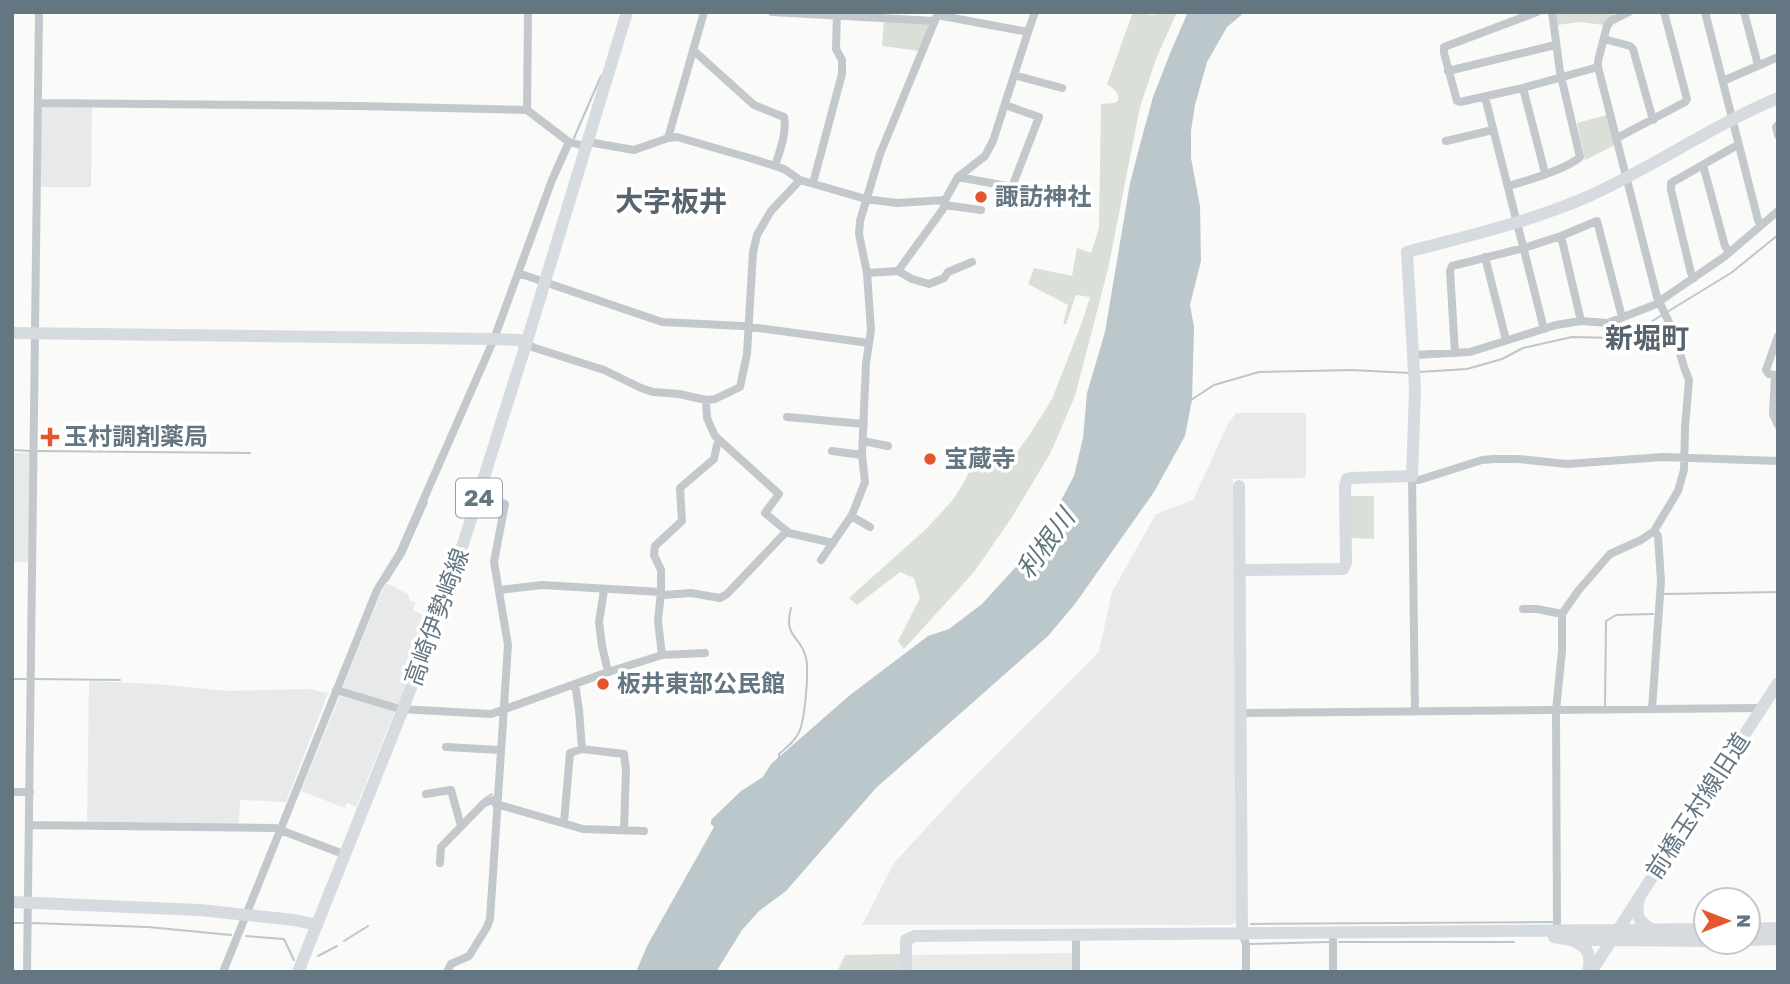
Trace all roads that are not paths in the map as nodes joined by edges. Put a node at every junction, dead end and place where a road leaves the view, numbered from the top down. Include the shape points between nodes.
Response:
1 (39, 12) edge
2 (528, 12) edge
3 (627, 12) edge
4 (704, 12) edge
5 (772, 12) edge
6 (978, 12) edge
7 (1035, 12) edge
8 (1537, 12) edge
9 (1552, 12) edge
10 (1629, 12) edge
11 (1664, 12) edge
12 (1705, 12) edge
13 (1744, 12) edge
14 (837, 14) edge
15 (937, 16) edge
16 (974, 23) junction
17 (1028, 32) junction
18 (1604, 39) junction
19 (1556, 45) junction
20 (693, 50) junction
21 (1778, 57) edge
22 (1758, 65) junction
23 (1598, 67) junction
24 (1448, 71) junction
25 (1014, 75) junction
26 (1561, 78) junction
27 (1723, 80) junction
28 (1062, 88) dead end
29 (1523, 88) junction
30 (1485, 97) junction
31 (1778, 97) edge
32 (38, 103) junction
33 (1005, 105) junction
34 (527, 110) junction
35 (1731, 119) junction
36 (1653, 120) junction
37 (1778, 125) edge
38 (1493, 130) junction
39 (1778, 135) edge
40 (668, 138) junction
41 (1617, 138) junction
42 (1446, 141) dead end
43 (569, 142) junction
44 (587, 145) junction
45 (1739, 146) junction
46 (1703, 165) junction
47 (775, 166) junction
48 (1545, 173) junction
49 (958, 177) junction
50 (1626, 178) junction
51 (800, 180) junction
52 (813, 183) junction
53 (1508, 186) junction
54 (866, 199) junction
55 (944, 202) junction
56 (981, 210) dead end
57 (1778, 211) edge
58 (1517, 223) junction
59 (1761, 225) junction
60 (1561, 236) junction
61 (1524, 248) junction
62 (1729, 252) junction
63 (1485, 257) junction
64 (972, 262) dead end
65 (898, 271) junction
66 (518, 273) junction
67 (867, 273) junction
68 (1694, 278) junction
69 (545, 282) junction
70 (1662, 310) junction
71 (1622, 317) junction
72 (1581, 321) junction
73 (749, 327) junction
74 (1544, 329) junction
75 (12, 332) edge
76 (35, 332) junction
77 (1778, 336) edge
78 (494, 339) junction
79 (1506, 340) junction
80 (869, 343) junction
81 (526, 344) junction
82 (1455, 353) junction
83 (1414, 359) junction
84 (1776, 375) edge
85 (706, 400) junction
86 (787, 417) dead end
87 (864, 424) junction
88 (1778, 425) edge
89 (720, 442) junction
90 (863, 442) junction
91 (888, 446) dead end
92 (832, 452) dead end
93 (862, 455) junction
94 (1684, 458) junction
95 (1778, 461) edge
96 (1413, 478) junction
97 (1238, 486) dead end
98 (480, 495) junction
99 (851, 516) junction
100 (870, 527) dead end
101 (787, 531) junction
102 (1654, 531) junction
103 (833, 543) junction
104 (821, 560) dead end
105 (1239, 570) junction
106 (499, 590) junction
107 (604, 590) junction
108 (661, 592) junction
109 (1523, 609) dead end
110 (1562, 614) junction
111 (705, 653) dead end
112 (662, 655) junction
113 (608, 672) junction
114 (1778, 682) edge
115 (575, 684) junction
116 (336, 691) junction
117 (1761, 708) junction
118 (404, 709) junction
119 (1652, 709) junction
120 (1556, 710) junction
121 (504, 711) junction
122 (1415, 712) junction
123 (1241, 713) junction
124 (446, 747) dead end
125 (582, 749) junction
126 (500, 750) junction
127 (12, 792) edge
128 (30, 792) junction
129 (426, 794) dead end
130 (496, 801) junction
131 (564, 822) junction
132 (29, 825) junction
133 (461, 826) junction
134 (280, 829) junction
135 (624, 830) junction
136 (644, 831) dead end
137 (346, 855) junction
138 (440, 863) dead end
139 (1641, 892) junction
140 (12, 902) edge
141 (28, 903) junction
142 (246, 915) junction
143 (317, 925) junction
144 (1692, 929) edge
145 (1653, 930) junction
146 (1333, 933) junction
147 (1242, 934) junction
148 (1556, 934) junction
149 (1614, 935) junction
150 (1076, 936) junction
151 (1571, 940) junction
152 (1692, 940) edge
153 (27, 972) edge
154 (223, 972) edge
155 (298, 972) edge
156 (447, 972) edge
157 (906, 972) edge
158 (1076, 972) edge
159 (1245, 972) edge
160 (1333, 972) edge
161 (1589, 972) edge

1 - 32 street
2 - 34 street
3 - 44 street, 高崎伊勢崎線 / 24
4 - 20 street
5 - 14 street
6 - 16 street
7 - 17 street
8 - 24 street via 1446,46
9 - 19 street
10 - 18 street via 1609,23
11 - 36 street via 1687,99
12 - 27 street
13 - 22 street
14 - 15 street
14 - 52 street via 836,49 842,74
15 - 16 street
15 - 54 street
16 - 17 street
17 - 25 street
18 - 23 street
18 - 36 street via 1633,49
19 - 24 street
19 - 26 street
20 - 40 street
20 - 47 street via 754,104 784,117
21 - 22 street
22 - 27 street
23 - 26 street
23 - 41 street
24 - 30 street via 1457,101
25 - 28 street
25 - 33 street
26 - 29 street
26 - 48 street via 1581,155 1575,162
27 - 35 street
29 - 30 street
29 - 48 street
30 - 38 street
31 - 35 street
32 - 34 street
32 - 76 street
33 - 49 street via 985,156
33 - 49 street via 1039,117 1012,187
34 - 43 street
35 - 45 street
35 - 50 street
36 - 41 street
37 - 39 street
38 - 42 street
38 - 53 street
40 - 44 street via 635,149
40 - 47 street via 687,139
41 - 50 street
43 - 44 street
43 - 66 street
44 - 69 street, 高崎伊勢崎線 / 24
45 - 46 street
45 - 59 street
46 - 62 street
46 - 68 street via 1670,186
47 - 51 street
48 - 53 street
49 - 55 street
50 - 58 street
50 - 70 street
51 - 52 street
51 - 73 street via 771,211 757,235
52 - 54 street
53 - 58 street
54 - 55 street via 897,204
54 - 67 street via 859,234
55 - 56 street
55 - 65 street
57 - 59 street
58 - 61 street
58 - 83 street via 1407,252
59 - 62 street
60 - 61 street
60 - 71 street via 1597,221
60 - 72 street
61 - 63 street
61 - 74 street
62 - 68 street
63 - 79 street
63 - 82 street via 1450,268
64 - 65 street via 929,284
65 - 67 street
66 - 69 street
66 - 78 street
67 - 80 street
68 - 70 street
69 - 73 street via 662,322
69 - 81 street, 高崎伊勢崎線 / 24
70 - 71 street
70 - 94 street via 1689,376
71 - 72 street via 1608,323
72 - 74 street
73 - 80 street
73 - 85 street via 740,387
74 - 79 street
75 - 76 street
76 - 78 street
76 - 128 street
77 - 84 street via 1766,370
78 - 81 street
78 - 116 street via 400,553 377,590
79 - 82 street
80 - 87 street
81 - 85 street via 604,370 647,391
81 - 98 street, 高崎伊勢崎線 / 24
82 - 83 street
83 - 96 street
84 - 88 street via 1773,414
85 - 89 street via 707,418
86 - 87 street
87 - 90 street
89 - 101 street via 779,494 765,513
89 - 108 street via 714,459 680,488 682,521 655,546
90 - 91 street
90 - 93 street
92 - 93 street
93 - 99 street via 865,482
94 - 95 street
94 - 96 street via 1567,464 1482,460
94 - 102 street via 1678,491
96 - 105 street via 1347,479 1343,569
96 - 122 street
97 - 105 street
98 - 106 street via 505,504 495,555
98 - 118 street, 高崎伊勢崎線 / 24
99 - 100 street
99 - 103 street
101 - 103 street
101 - 108 street via 724,597
102 - 110 street via 1610,554
102 - 119 street via 1661,581
103 - 104 street
105 - 123 street
106 - 107 street via 542,585
106 - 121 street via 508,645
107 - 108 street
107 - 113 street via 599,622
108 - 112 street
109 - 110 street
110 - 120 street
111 - 112 street
112 - 113 street
113 - 115 street
114 - 117 street, 前橋玉村線旧道
115 - 121 street
115 - 125 street
116 - 118 street
116 - 134 street
117 - 119 street
117 - 139 street, 前橋玉村線旧道
118 - 121 street
118 - 137 street, 高崎伊勢崎線 / 24
119 - 120 street
120 - 122 street
120 - 148 street
121 - 126 street
122 - 123 street
123 - 147 street
124 - 126 street
125 - 131 street via 570,753
125 - 135 street via 624,754
126 - 130 street
127 - 128 street
128 - 132 street
129 - 133 street via 451,790
130 - 131 street
130 - 133 street via 484,803
130 - 156 street via 489,923 469,956 451,964
131 - 135 street via 583,829
132 - 134 street
132 - 141 street
133 - 138 street via 441,847
134 - 137 street
134 - 142 street
135 - 136 street
137 - 143 street, 高崎伊勢崎線 / 24
139 - 145 street via 1638,917
139 - 149 street, 前橋玉村線旧道
140 - 141 street
141 - 142 street
141 - 153 street
142 - 143 street
142 - 154 street
143 - 155 street, 高崎伊勢崎線 / 24
144 - 145 street
145 - 149 street
146 - 147 street
146 - 148 street
146 - 160 street
147 - 150 street
147 - 159 street
148 - 149 street
148 - 151 street
149 - 151 street
149 - 152 street
149 - 161 street, 前橋玉村線旧道
150 - 157 street via 915,936 906,940
150 - 158 street
151 - 161 street via 1589,955

